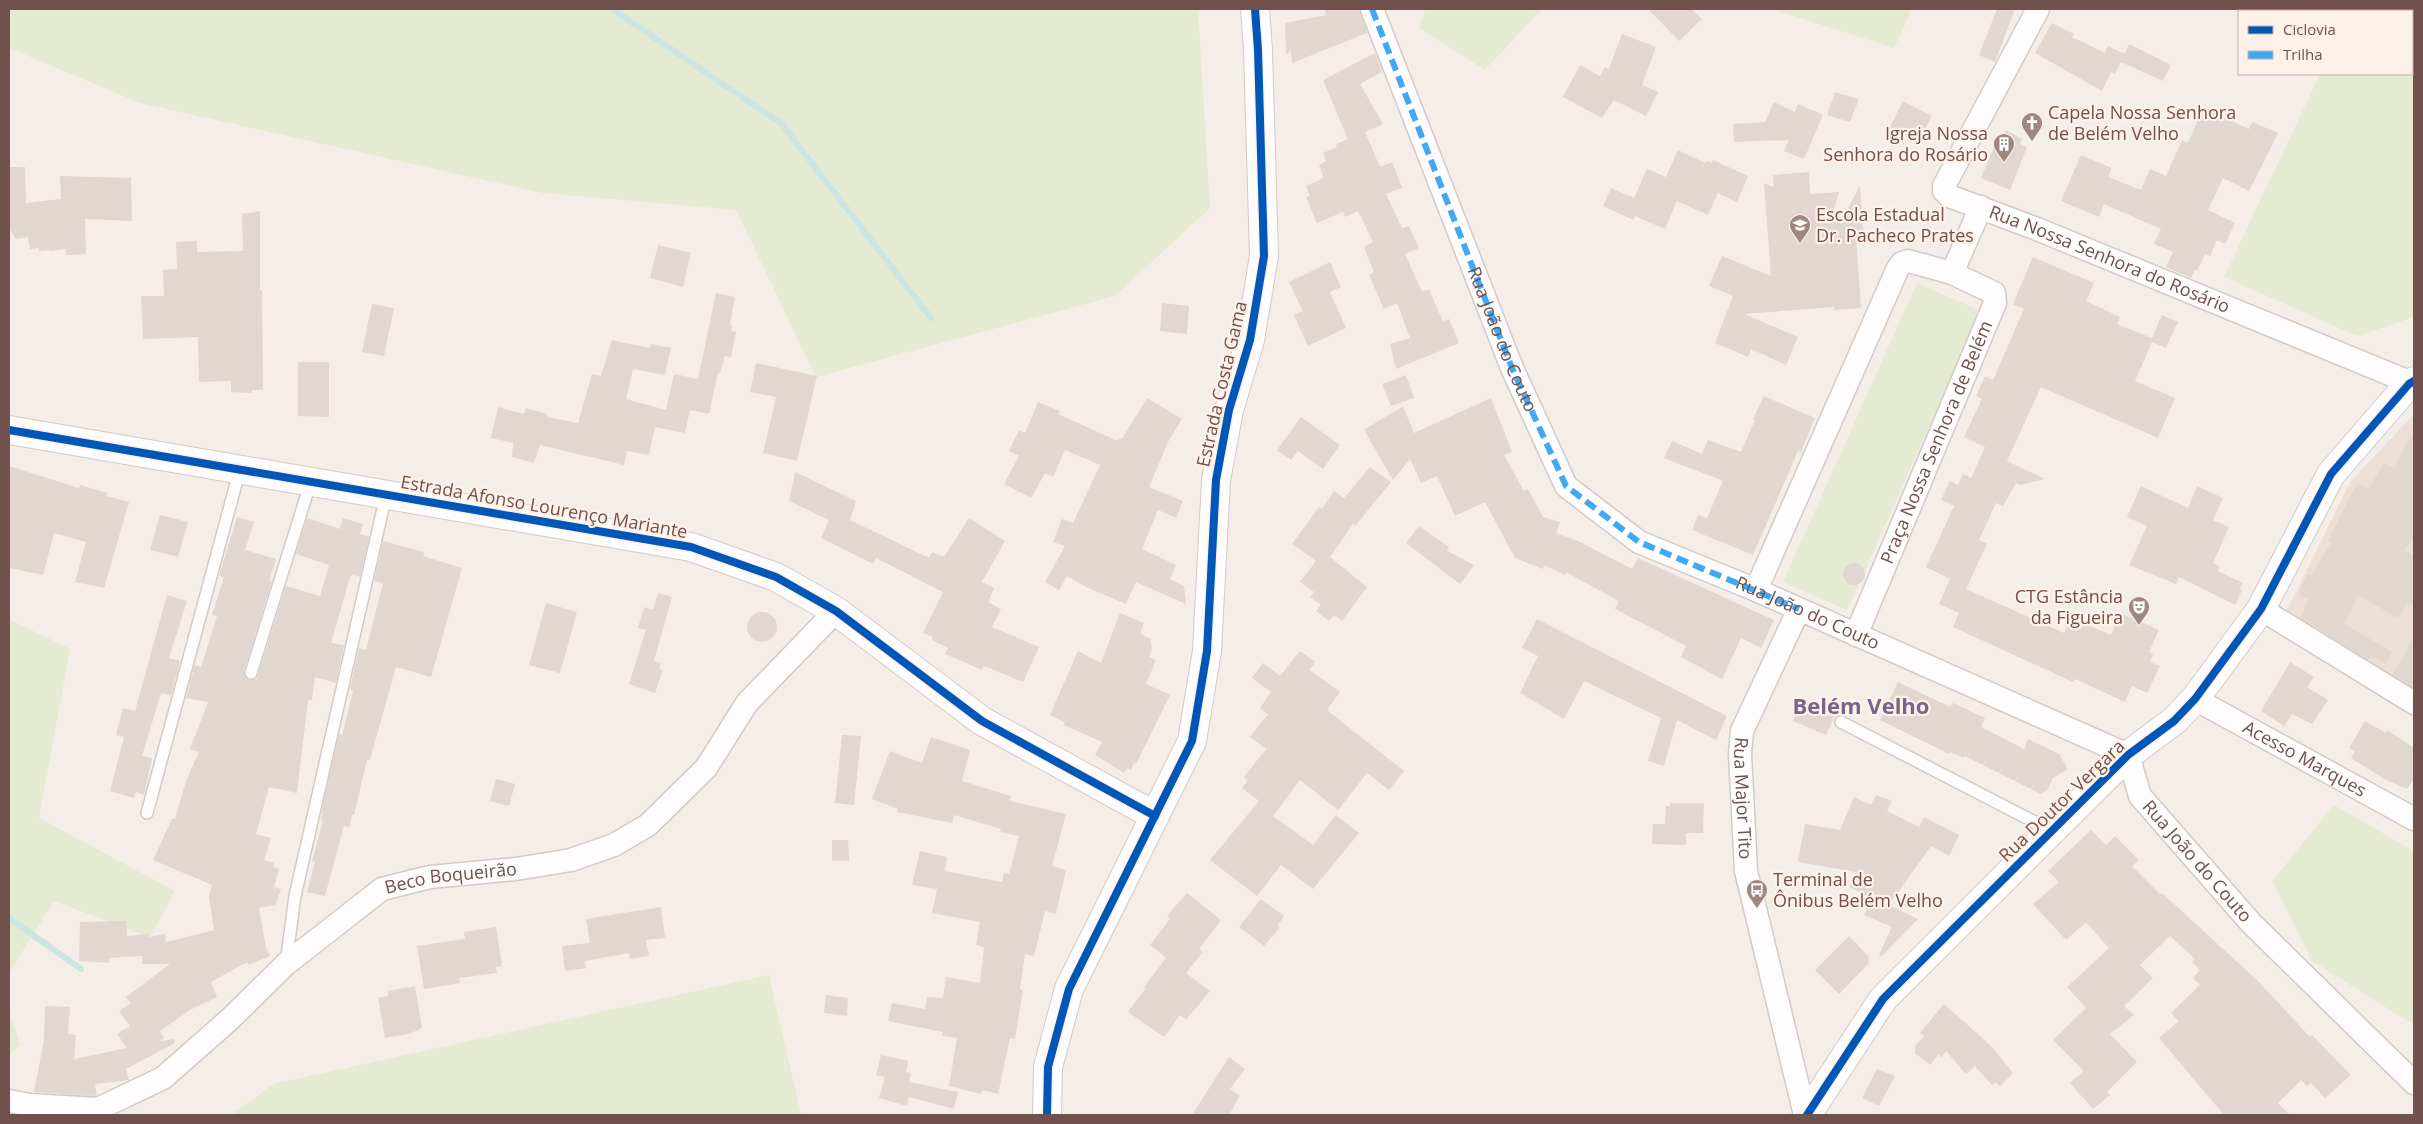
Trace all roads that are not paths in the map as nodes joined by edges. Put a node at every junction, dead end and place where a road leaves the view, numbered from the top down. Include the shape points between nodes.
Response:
1 (1255, 9) edge
2 (1372, 9) edge
3 (2038, 9) edge
4 (1981, 207) junction
5 (1952, 273) junction
6 (2412, 383) edge
7 (9, 430) edge
8 (240, 468) junction
9 (311, 481) junction
10 (386, 495) junction
11 (1756, 590) junction
12 (1799, 609) junction
13 (2261, 609) junction
14 (836, 612) junction
15 (1856, 634) junction
16 (251, 673) dead end
17 (2195, 699) junction
18 (2414, 703) edge
19 (1841, 722) dead end
20 (2128, 755) junction
21 (147, 812) dead end
22 (1154, 816) junction
23 (2414, 819) edge
24 (2052, 831) junction
25 (286, 964) junction
26 (2414, 1083) edge
27 (9, 1101) edge
28 (1047, 1115) edge
29 (1806, 1115) edge

1 - 22 main road, Estrada Costa Gama via 1264,256 1250,340 1229,410 1216,480 1207,651 1192,741
2 - 11 street, Rua João do Couto via 1512,368 1566,486 1639,542
3 - 4 street, Rua Nossa Senhora do Rosário via 1944,186 1949,196
4 - 5 street
4 - 6 street, Rua Nossa Senhora do Rosário
5 - 11 street, Praça Nossa Senhora de Belém via 1908,261 1898,268
5 - 15 street, Praça Nossa Senhora de Belém via 1994,293 1995,303
6 - 13 main road, Rua Doutor Vergara via 2331,474
7 - 8 main road, Estrada Afonso Lourenço Mariante
8 - 9 main road, Estrada Afonso Lourenço Mariante
8 - 21 lane
9 - 10 main road, Estrada Afonso Lourenço Mariante
9 - 16 lane
10 - 14 main road, Estrada Afonso Lourenço Mariante via 691,547 776,577
10 - 25 lane via 295,896
11 - 12 street, Rua João do Couto
12 - 15 street, Rua João do Couto
12 - 29 street, Rua Major Tito via 1742,731 1740,754 1746,871
13 - 17 main road, Rua Doutor Vergara
13 - 18 street
14 - 22 main road, Estrada Afonso Lourenço Mariante via 982,721
14 - 25 street, Beco Boqueirão via 747,703 706,768 648,826 614,844 571,860 430,877 382,889
15 - 20 street, Rua João do Couto
17 - 20 main road, Rua Doutor Vergara via 2168,727
17 - 23 street, Acesso Marques
19 - 24 lane
20 - 24 main road, Rua Doutor Vergara
20 - 26 street, Rua João do Couto via 2140,796 2218,886 2251,923
22 - 28 main road, Estrada Costa Gama via 1069,989 1048,1067
24 - 29 main road, Rua Doutor Vergara via 1883,999
25 - 27 street, Beco Boqueirão via 163,1078 98,1109 30,1106

